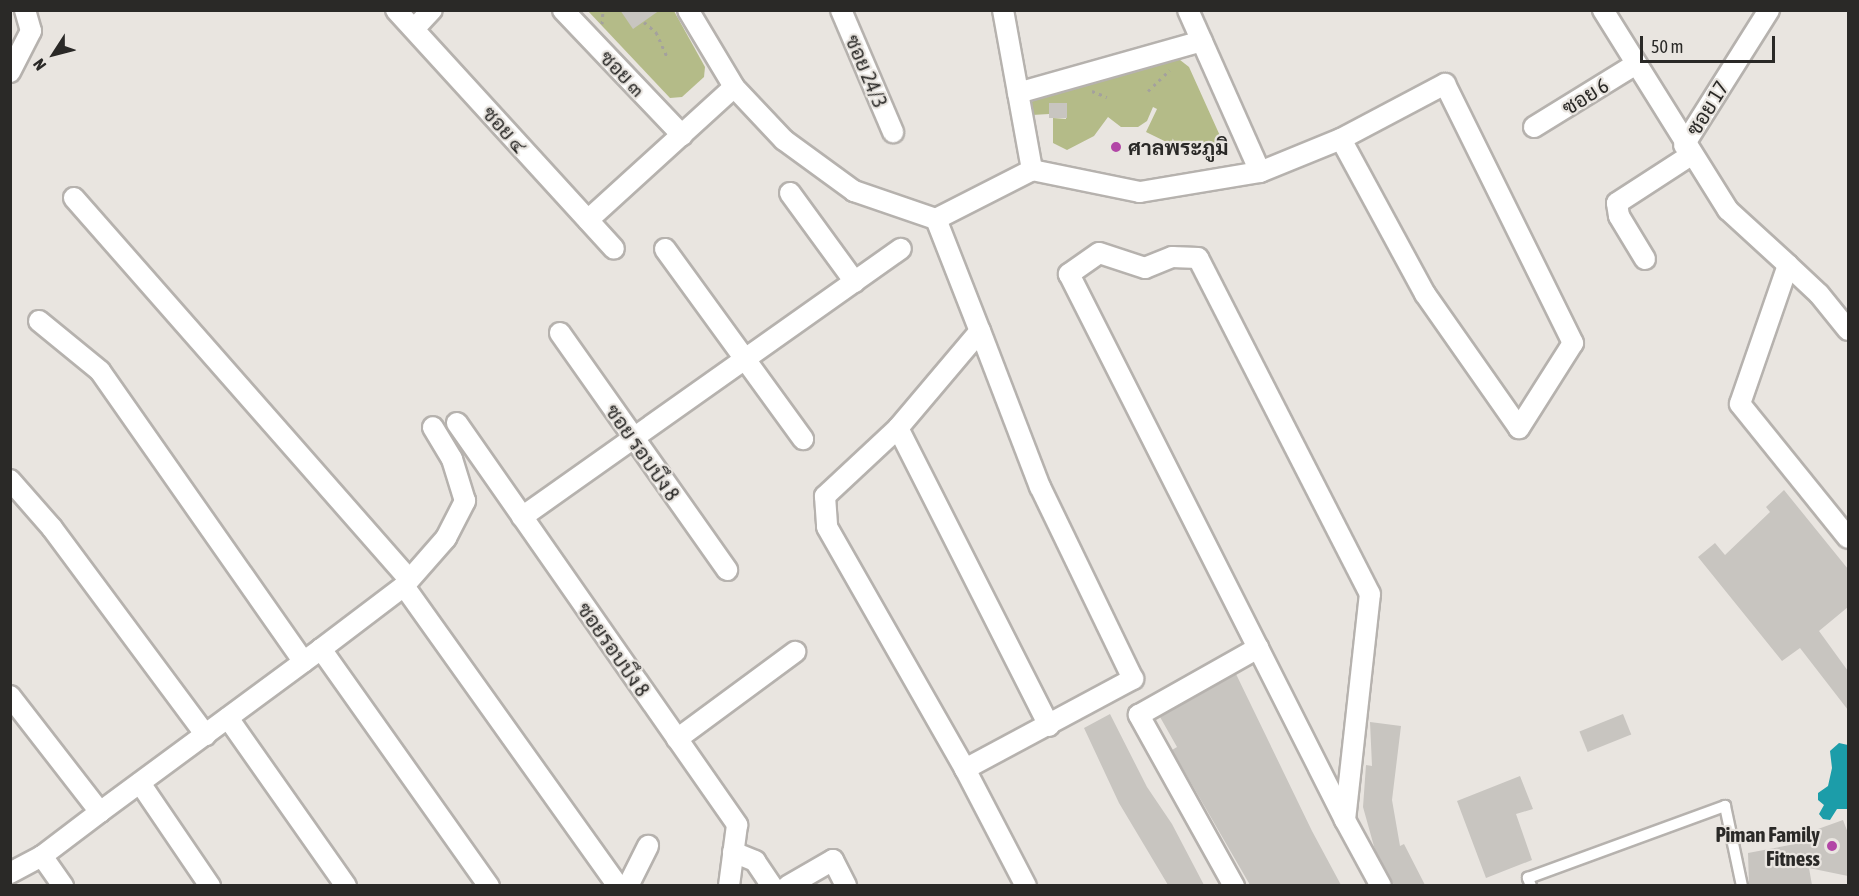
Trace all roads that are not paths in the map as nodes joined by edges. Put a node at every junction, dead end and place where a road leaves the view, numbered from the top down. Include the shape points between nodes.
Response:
1 (25, 10) edge
2 (396, 10) edge
3 (432, 10) edge
4 (563, 10) edge
5 (688, 10) edge
6 (841, 10) edge
7 (1003, 10) edge
8 (1188, 10) edge
9 (1603, 10) edge
10 (1769, 10) edge
11 (414, 29) junction
12 (1202, 41) junction
13 (1636, 64) junction
14 (10, 72) edge
15 (734, 87) junction
16 (1018, 93) junction
17 (1534, 128) dead end
18 (893, 132) dead end
19 (682, 135) junction
20 (1341, 139) junction
21 (1688, 150) junction
22 (1032, 170) junction
23 (1260, 172) junction
24 (790, 193) dead end
25 (74, 198) dead end
26 (936, 219) junction
27 (588, 220) junction
28 (614, 249) dead end
29 (665, 249) dead end
30 (901, 249) dead end
31 (1645, 259) dead end
32 (1788, 265) junction
33 (855, 282) junction
34 (39, 321) dead end
35 (1848, 330) edge
36 (980, 331) junction
37 (560, 333) dead end
38 (743, 361) junction
39 (457, 423) dead end
40 (433, 428) dead end
41 (898, 428) junction
42 (634, 438) junction
43 (803, 439) dead end
44 (10, 480) edge
45 (522, 517) junction
46 (1848, 538) edge
47 (727, 570) dead end
48 (407, 583) junction
49 (1258, 648) junction
50 (321, 649) junction
51 (795, 652) dead end
52 (304, 662) junction
53 (10, 696) edge
54 (228, 718) junction
55 (1049, 726) junction
56 (206, 735) junction
57 (677, 739) junction
58 (965, 769) junction
59 (140, 783) junction
60 (100, 812) junction
61 (1345, 820) junction
62 (648, 846) dead end
63 (733, 852) junction
64 (42, 856) junction
65 (10, 873) edge
66 (63, 885) edge
67 (210, 885) edge
68 (346, 885) edge
69 (489, 885) edge
70 (618, 885) edge
71 (628, 885) edge
72 (729, 885) edge
73 (772, 885) edge
74 (788, 885) edge
75 (846, 885) edge
76 (1026, 885) edge
77 (1234, 885) edge
78 (1381, 885) edge
79 (1531, 885) edge
80 (1742, 885) edge

1 - 14 street via 31,31
2 - 11 street, ซอย ๔
3 - 11 street
4 - 19 street, ซอย ๓
5 - 15 street
6 - 18 street, ซอย 24/3
7 - 16 street
8 - 12 street
9 - 13 street
10 - 21 street, ซอย 17
11 - 27 street, ซอย ๔
12 - 16 street
12 - 23 street
13 - 17 street, ซอย 6
13 - 21 street
15 - 19 street
15 - 26 street via 784,140 854,190
16 - 22 street
19 - 27 street
20 - 20 street via 1425,294 1519,428 1573,343 1445,84
20 - 23 street
21 - 31 street via 1617,203 1619,216
21 - 32 street via 1728,210
22 - 23 street via 1140,192
22 - 26 street
24 - 33 street
25 - 48 street
26 - 36 street
27 - 28 street, ซอย ๔
29 - 38 street
30 - 33 street
32 - 35 street via 1819,294
32 - 46 street via 1740,404
33 - 38 street
34 - 52 street via 100,371
36 - 41 street
36 - 55 street via 1040,487 1133,679
37 - 42 street, ซอย รอบบึง 8
38 - 42 street
38 - 43 street
39 - 45 street, ซอยรอบบึง 8
40 - 48 street via 452,459 465,501 446,538
41 - 55 street
41 - 58 street via 825,496 827,527
42 - 45 street
42 - 47 street, ซอย รอบบึง 8
44 - 56 street via 52,528
45 - 57 street, ซอยรอบบึง 8
48 - 50 street
48 - 70 street
49 - 61 street
49 - 61 street via 1069,274 1099,253 1145,268 1172,256 1198,258 1370,594
49 - 77 street via 1139,715
50 - 52 street
50 - 69 street
51 - 57 street
52 - 54 street
53 - 60 street
54 - 56 street
54 - 68 street
55 - 58 street
56 - 59 street
57 - 63 street, ซอยรอบบึง 8 via 737,825
58 - 76 street
59 - 60 street
59 - 67 street
60 - 64 street
61 - 78 street
62 - 71 street
63 - 72 street, ซอยรอบบึง 8
63 - 73 street via 755,861
64 - 65 street
64 - 66 street
74 - 75 street via 833,860
79 - 80 lane via 1528,878 1725,806

